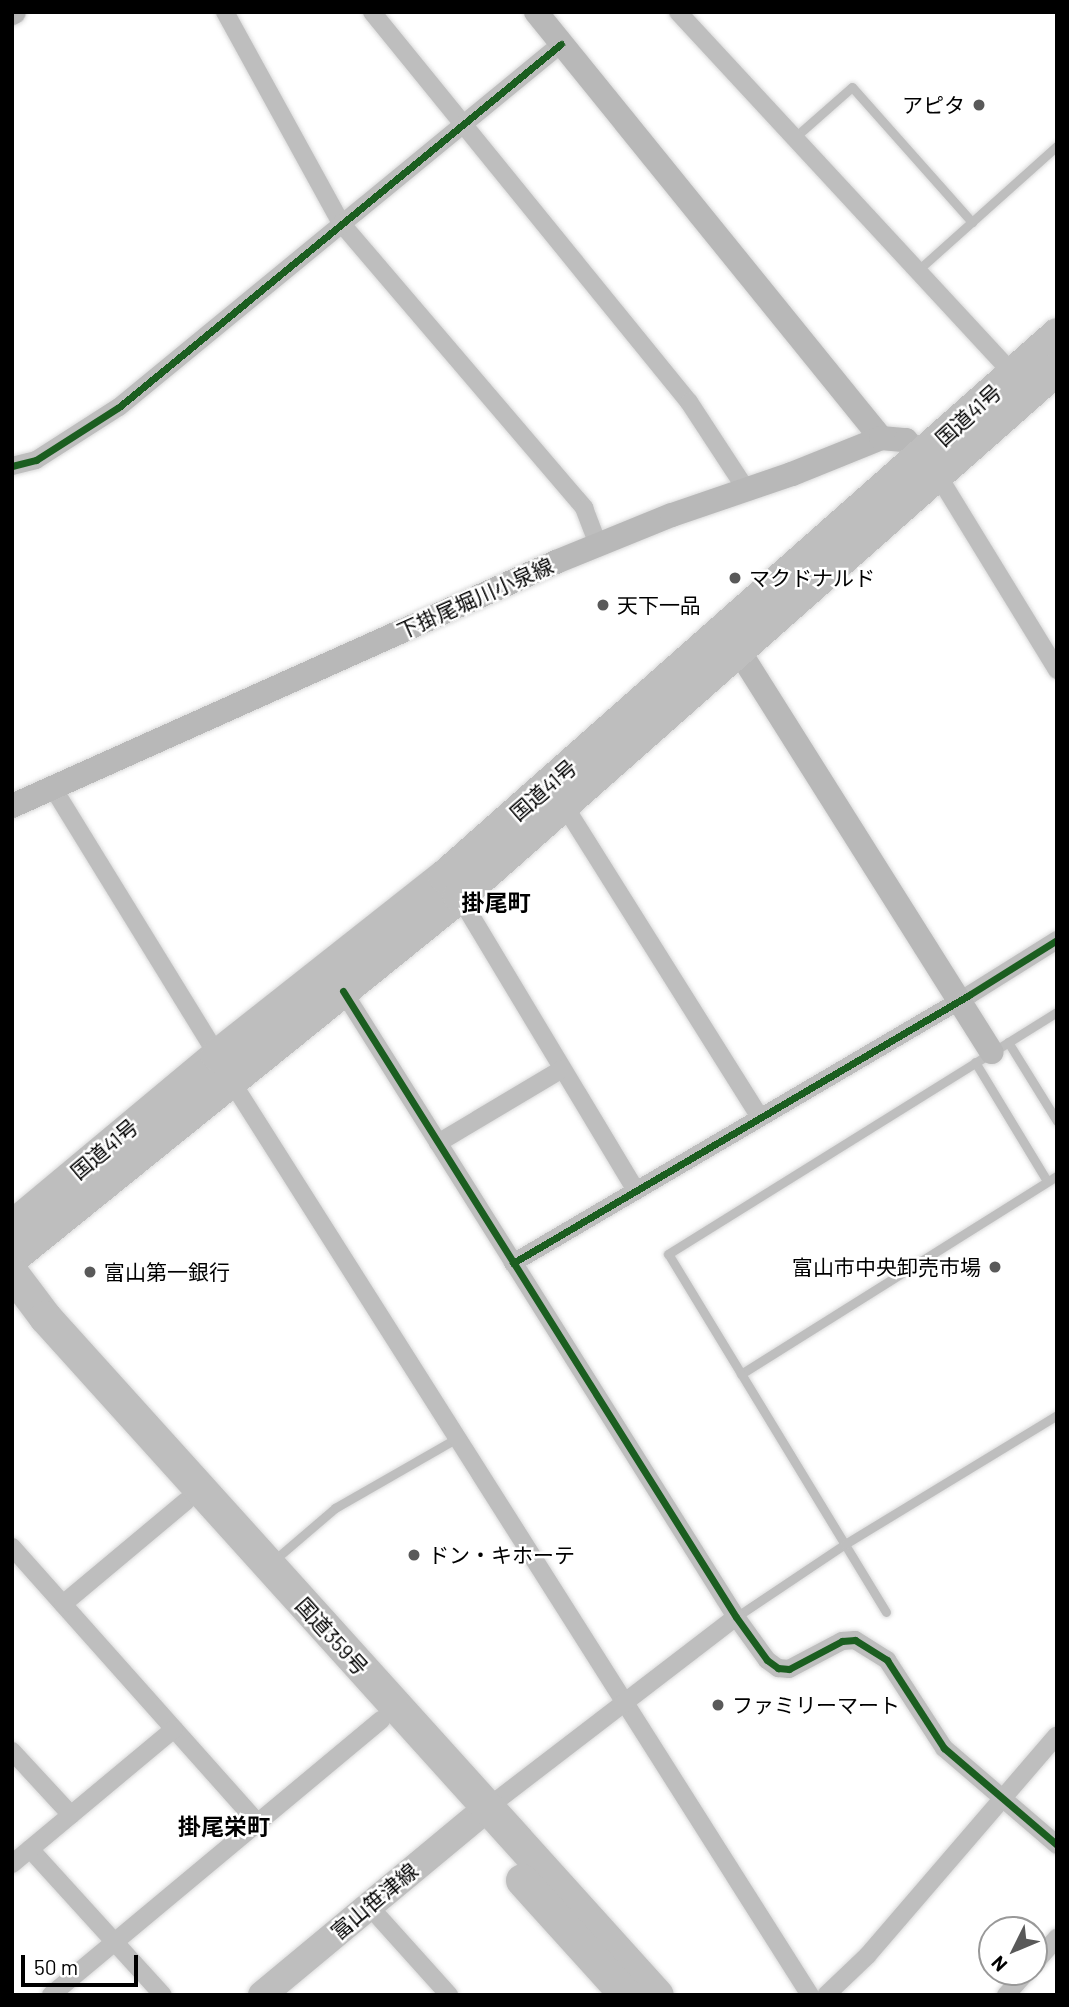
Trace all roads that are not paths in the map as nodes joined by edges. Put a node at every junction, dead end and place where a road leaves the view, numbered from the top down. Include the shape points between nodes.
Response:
1 (225, 12) edge
2 (372, 12) edge
3 (536, 12) edge
4 (678, 12) edge
5 (561, 44) junction
6 (463, 125) junction
7 (794, 138) junction
8 (1057, 146) edge
9 (972, 222) junction
10 (341, 223) junction
11 (916, 271) junction
12 (1057, 334) edge
13 (1057, 368) edge
14 (1013, 374) junction
15 (881, 438) junction
16 (12, 466) edge
17 (929, 466) junction
18 (746, 489) junction
19 (598, 544) junction
20 (731, 641) junction
21 (1057, 670) edge
22 (53, 788) junction
23 (564, 805) junction
24 (12, 806) edge
25 (458, 896) junction
26 (1057, 940) edge
27 (343, 991) junction
28 (961, 1000) junction
29 (1057, 1012) edge
30 (992, 1052) junction
31 (223, 1067) junction
32 (562, 1069) junction
33 (760, 1118) junction
34 (1057, 1121) edge
35 (438, 1143) junction
36 (1057, 1176) edge
37 (1047, 1181) junction
38 (636, 1191) junction
39 (12, 1226) edge
40 (12, 1257) edge
41 (513, 1263) junction
42 (12, 1273) edge
43 (12, 1307) edge
44 (741, 1374) junction
45 (1057, 1415) edge
46 (457, 1438) junction
47 (186, 1501) junction
48 (845, 1544) junction
49 (15, 1556) edge
50 (268, 1565) junction
51 (63, 1604) junction
52 (886, 1612) dead end
53 (736, 1617) junction
54 (625, 1704) junction
55 (381, 1720) junction
56 (174, 1729) junction
57 (1057, 1735) edge
58 (12, 1751) edge
59 (1002, 1797) junction
60 (71, 1815) junction
61 (478, 1815) junction
62 (258, 1823) junction
63 (1057, 1845) edge
64 (30, 1849) junction
65 (12, 1864) edge
66 (369, 1906) junction
67 (115, 1942) junction
68 (51, 1995) edge
69 (163, 1995) edge
70 (262, 1995) edge
71 (449, 1995) edge
72 (626, 1995) edge
73 (657, 1995) edge
74 (810, 1995) edge
75 (827, 1995) edge

1 - 10 street
2 - 6 street
3 - 5 street
4 - 7 street
5 - 6 street
5 - 15 street
6 - 10 street
6 - 18 street via 689,402
7 - 9 lane via 852,87
7 - 11 street
8 - 9 lane
9 - 11 lane
10 - 16 street via 119,407 36,460
10 - 19 street via 584,508
11 - 14 street
12 - 14 highway, 国道41号
13 - 17 highway, 国道41号
14 - 17 highway, 国道41号
15 - 17 street via 906,440
15 - 18 street, 下掛尾堀川小泉線
17 - 20 highway, 国道41号
17 - 21 street
18 - 19 street, 下掛尾堀川小泉線
19 - 22 street, 下掛尾堀川小泉線
20 - 23 highway, 国道41号
20 - 28 street
20 - 31 highway, 国道41号 via 444,876
22 - 24 street, 下掛尾堀川小泉線
22 - 31 street
23 - 25 highway, 国道41号
23 - 33 street
25 - 27 highway, 国道41号
25 - 32 street
26 - 28 street
27 - 31 highway, 国道41号
27 - 35 street
28 - 30 street
28 - 33 street
29 - 30 lane
30 - 34 lane
30 - 37 lane
30 - 44 lane via 668,1254
31 - 39 highway, 国道41号
31 - 40 highway, 国道41号
31 - 46 street
32 - 35 street
32 - 38 street
33 - 38 street
35 - 41 street
36 - 37 lane
37 - 44 lane
38 - 41 street
41 - 53 street
42 - 50 highway, 国道359号 via 45,1317
43 - 47 highway, 国道359号
44 - 48 lane
45 - 48 lane
46 - 50 lane via 335,1508
46 - 54 street
47 - 51 street
47 - 55 highway, 国道359号
48 - 52 lane
48 - 53 lane
49 - 51 street
50 - 61 highway, 国道359号
51 - 56 street
53 - 54 street
53 - 59 street via 766,1660 778,1668 789,1669 850,1638 887,1660 944,1748
54 - 61 street
54 - 74 street
55 - 61 highway, 国道359号
55 - 62 street
56 - 60 street
56 - 62 street
57 - 59 street
58 - 60 street
59 - 63 street
59 - 75 street via 867,1956
60 - 64 street
61 - 66 main road, 富山笹津線
61 - 72 highway, 国道359号
61 - 73 highway, 国道359号
62 - 67 street
64 - 65 street
64 - 67 street
66 - 70 main road, 富山笹津線
66 - 71 street
67 - 68 street
67 - 69 street

